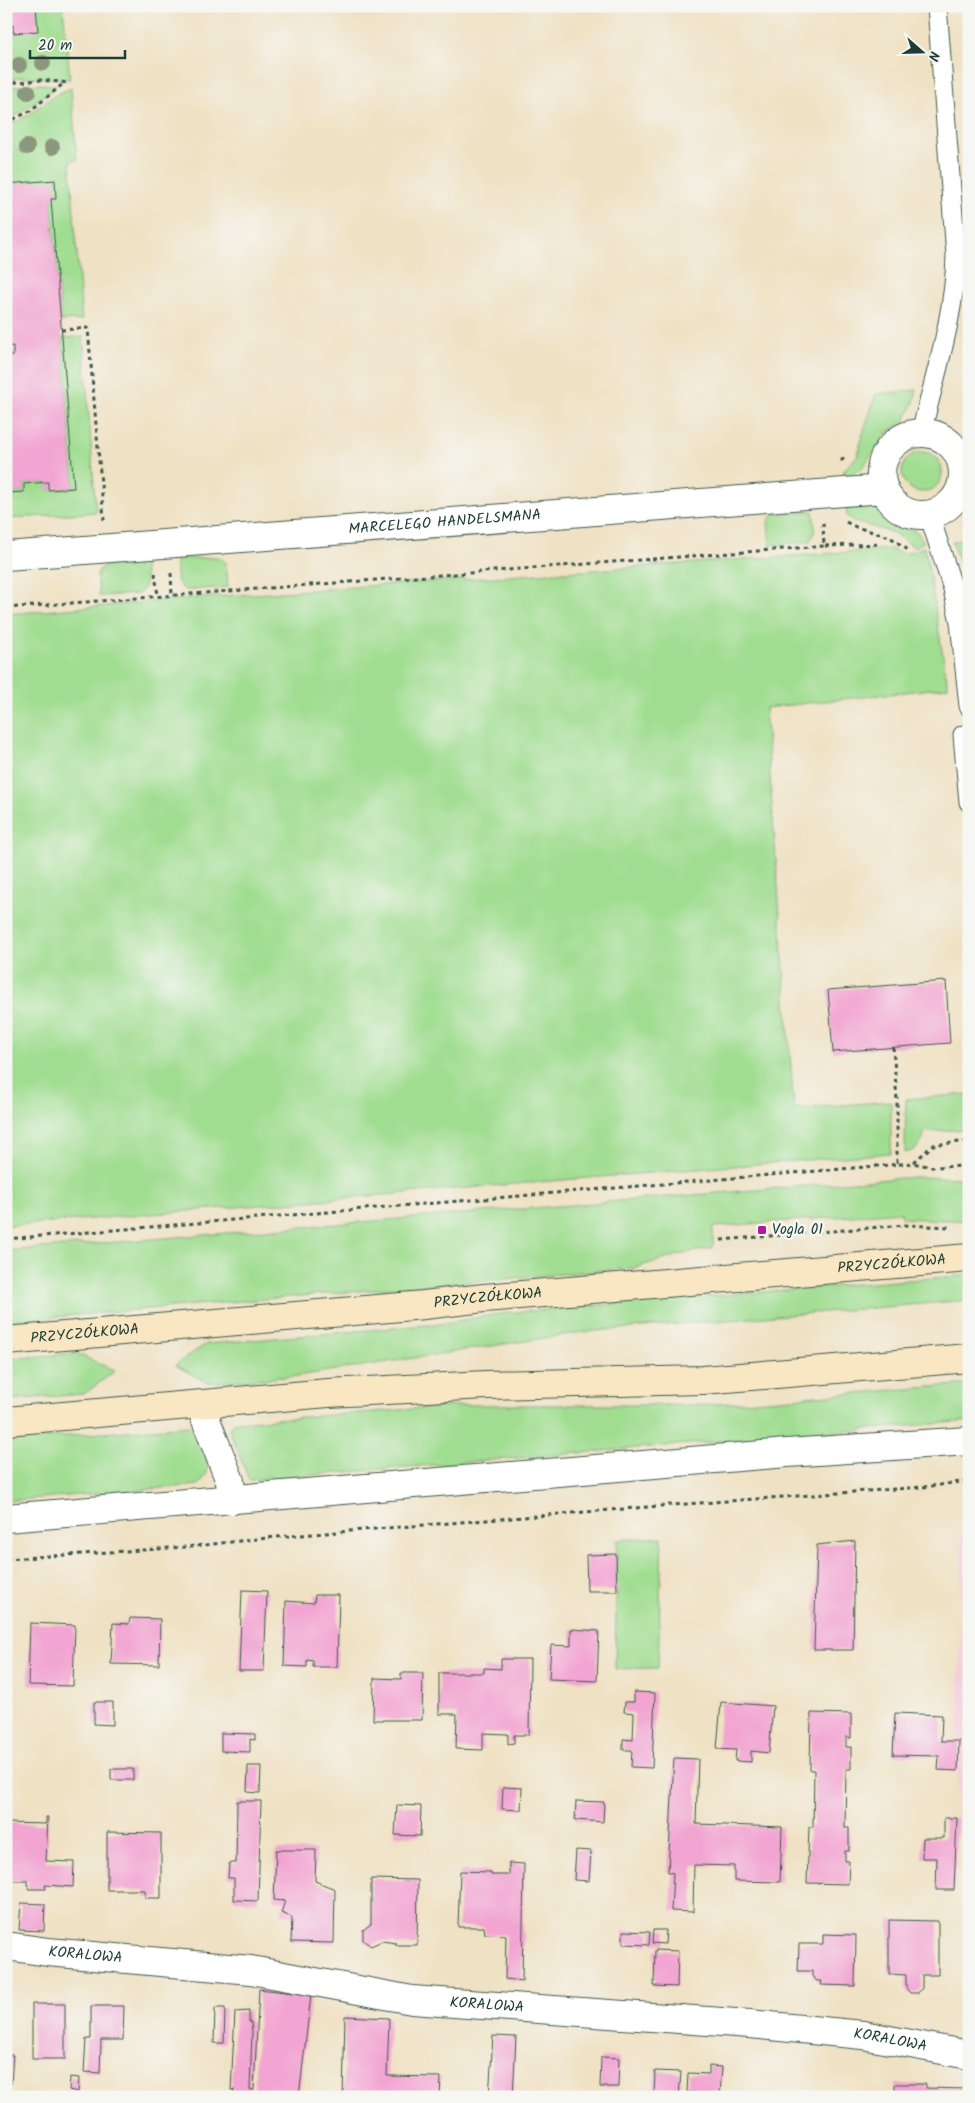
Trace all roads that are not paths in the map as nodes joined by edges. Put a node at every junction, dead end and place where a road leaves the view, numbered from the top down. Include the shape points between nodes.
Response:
1 (936, 6) edge
2 (921, 433) junction
3 (966, 472) edge
4 (884, 489) junction
5 (929, 514) junction
6 (6, 556) edge
7 (969, 706) edge
8 (969, 734) edge
9 (969, 802) edge
10 (969, 1258) edge
11 (6, 1341) edge
12 (969, 1358) edge
13 (200, 1404) junction
14 (6, 1422) edge
15 (969, 1441) edge
16 (232, 1500) junction
17 (6, 1518) edge
18 (6, 1946) edge
19 (969, 2055) edge

1 - 2 lane via 956,254 952,305
2 - 3 street via 939,437 953,447
2 - 4 street via 901,438 886,453 880,473
3 - 5 street via 954,499 939,511
4 - 5 street via 891,501 908,513
4 - 6 street, MARCELEGO HANDELSMANA
5 - 7 lane via 960,622
8 - 9 lane via 963,735
10 - 11 main road, PRZYCZÓŁKOWA
12 - 13 main road via 703,1380 486,1384
13 - 14 main road
13 - 16 street via 230,1481
15 - 16 street via 787,1453
16 - 17 street
18 - 19 street, KORALOWA via 251,1970 412,2000 863,2035

